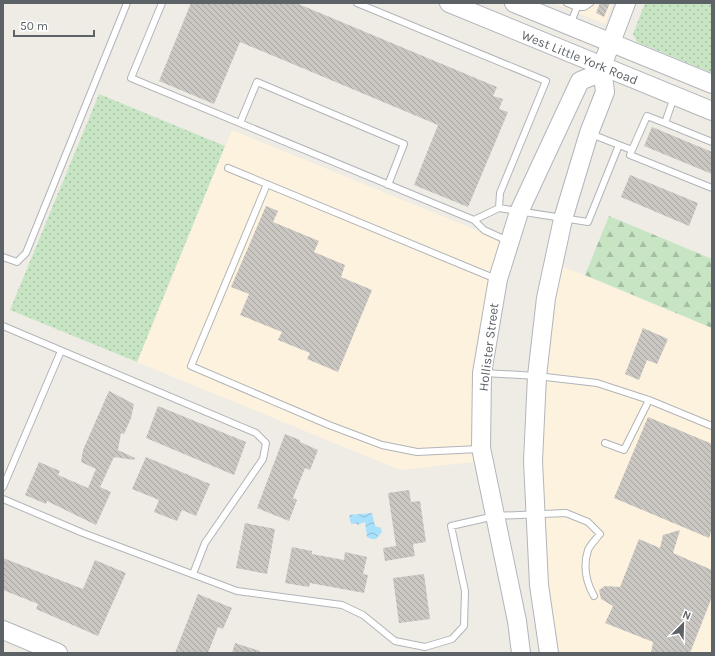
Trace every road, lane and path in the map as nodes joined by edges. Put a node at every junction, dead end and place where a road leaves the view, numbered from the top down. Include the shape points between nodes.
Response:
1 (128, 3) edge
2 (162, 3) edge
3 (357, 3) edge
4 (449, 3) edge
5 (514, 3) edge
6 (567, 3) edge
7 (590, 3) edge
8 (626, 3) edge
9 (533, 7) edge
10 (577, 7) junction
11 (570, 26) junction
12 (611, 44) junction
13 (602, 66) junction
14 (712, 84) edge
15 (675, 96) junction
16 (712, 111) edge
17 (240, 123) junction
18 (665, 123) junction
19 (590, 133) junction
20 (712, 142) edge
21 (619, 145) junction
22 (632, 150) junction
23 (228, 168) dead end
24 (267, 184) junction
25 (388, 184) junction
26 (712, 188) edge
27 (499, 208) junction
28 (519, 212) junction
29 (563, 219) junction
30 (474, 220) junction
31 (510, 242) junction
32 (3, 257) edge
33 (498, 279) junction
34 (3, 326) edge
35 (61, 351) junction
36 (482, 373) junction
37 (537, 376) junction
38 (649, 400) junction
39 (712, 426) edge
40 (605, 442) dead end
41 (481, 448) junction
42 (3, 487) edge
43 (3, 499) edge
44 (536, 515) junction
45 (495, 516) junction
46 (193, 574) junction
47 (594, 596) dead end
48 (3, 630) edge
49 (58, 653) edge
50 (521, 653) edge
51 (549, 653) edge

1 - 32 lane via 26,253 17,262
2 - 17 lane via 131,78
3 - 27 lane via 546,81 500,193
4 - 13 main road, West Little York Road
5 - 9 main road, West Little York Road
6 - 10 lane
7 - 10 lane via 584,7
8 - 12 main road, Hollister Street
9 - 11 main road, West Little York Road
10 - 11 lane
11 - 12 main road, West Little York Road
12 - 13 main road, Hollister Street
12 - 14 main road, West Little York Road
13 - 15 main road, West Little York Road
13 - 19 main road, Hollister Street via 605,92
13 - 28 main road, Hollister Street via 580,82
15 - 16 main road, West Little York Road
15 - 18 lane
17 - 25 lane
17 - 25 lane via 257,82 404,144
18 - 20 lane
18 - 22 lane via 647,116
19 - 21 lane
19 - 29 main road, Hollister Street
21 - 22 lane
21 - 29 lane via 588,222
22 - 26 lane via 630,155
23 - 24 lane
24 - 33 lane
24 - 41 lane via 190,366 328,425 382,445 417,452
25 - 30 lane
27 - 28 lane
27 - 30 lane
28 - 29 lane
28 - 31 main road, Hollister Street
29 - 37 main road, Hollister Street via 546,298
30 - 31 lane via 484,230
31 - 33 main road, Hollister Street
33 - 36 main road, Hollister Street
34 - 35 lane
35 - 42 lane
35 - 46 lane via 256,433 266,443 263,459 205,543
36 - 37 lane
36 - 41 main road, Hollister Street
37 - 38 lane via 597,383
37 - 44 main road, Hollister Street via 533,461
38 - 39 lane
38 - 40 lane via 624,450
41 - 45 main road, Hollister Street
43 - 46 lane via 83,533
44 - 45 lane
44 - 47 lane via 566,513 588,522 600,534 588,549 587,584
44 - 51 main road, Hollister Street via 539,585
45 - 46 lane via 451,526 465,591 464,626 452,639 425,647 395,641 363,615 342,605 237,591
45 - 50 main road, Hollister Street via 517,621
48 - 49 main road

